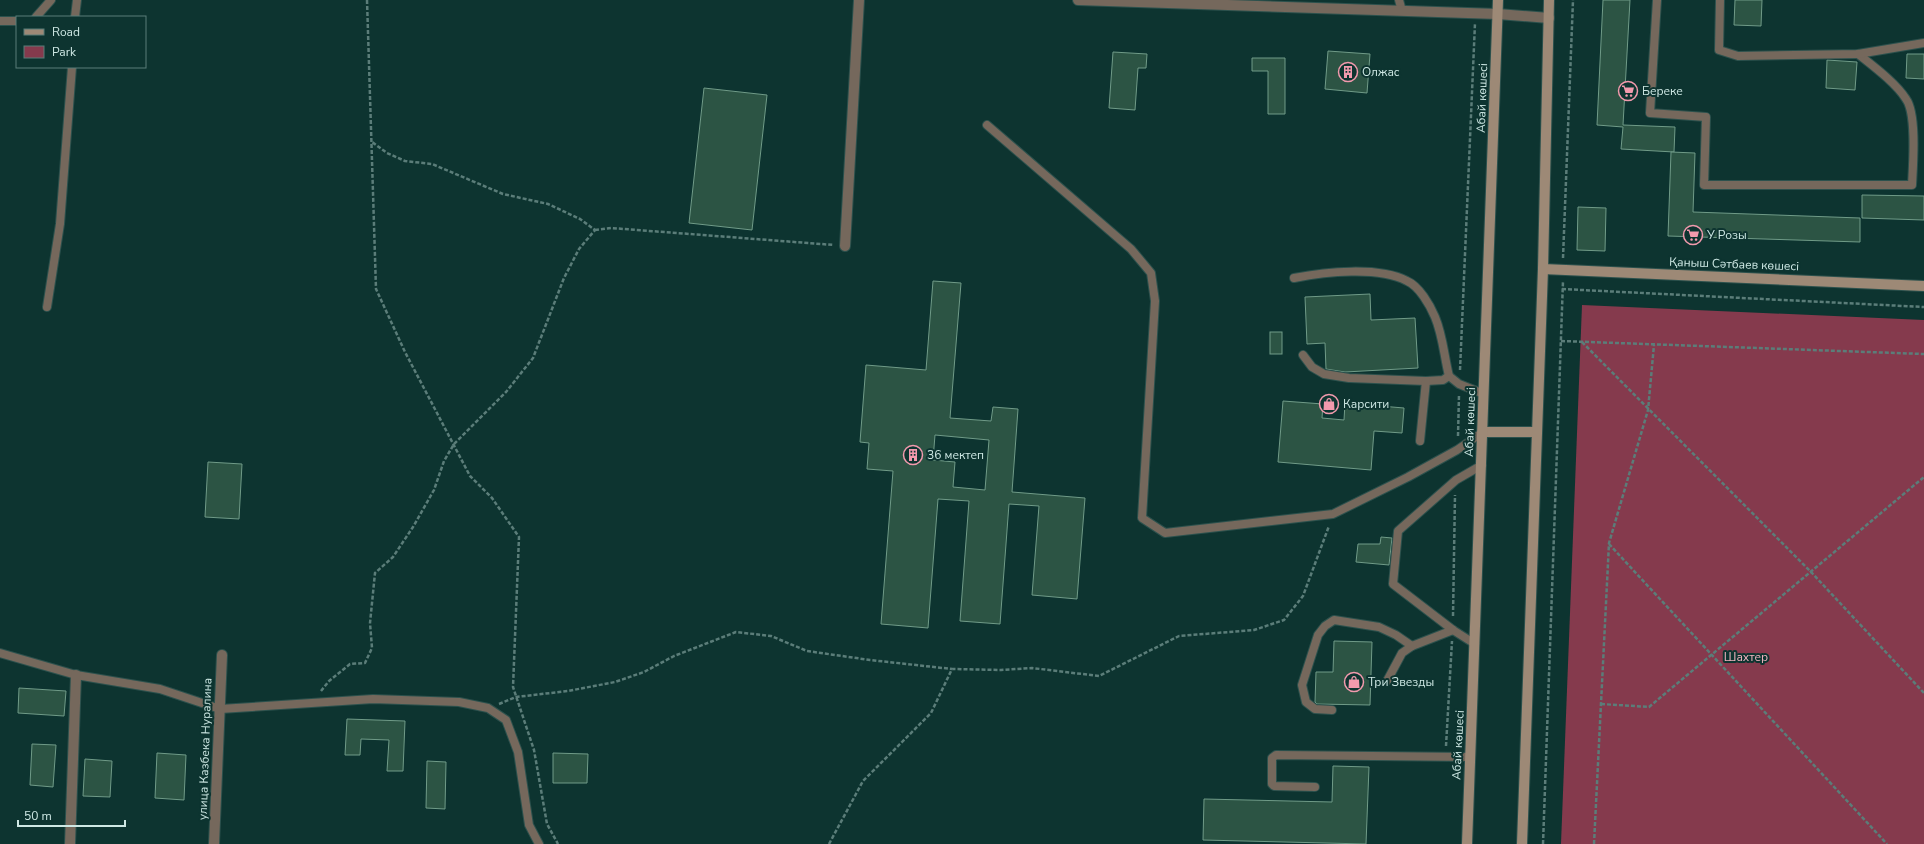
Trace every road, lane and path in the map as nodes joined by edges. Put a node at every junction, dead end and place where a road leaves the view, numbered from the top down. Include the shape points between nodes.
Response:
1 (51, 0) edge
2 (77, 0) edge
3 (367, 0) edge
4 (859, 0) edge
5 (1078, 0) edge
6 (1400, 0) edge
7 (1498, 0) edge
8 (1549, 0) edge
9 (1573, 0) edge
10 (1657, 0) edge
11 (1720, 0) edge
12 (1402, 11) junction
13 (1498, 14) junction
14 (37, 16) edge
15 (76, 16) edge
16 (1549, 18) junction
17 (0, 21) edge
18 (16, 21) edge
19 (1924, 43) edge
20 (1858, 54) junction
21 (72, 68) edge
22 (987, 125) dead end
23 (372, 142) junction
24 (595, 230) junction
25 (845, 246) joint
26 (1543, 269) junction
27 (1563, 270) junction
28 (1294, 278) dead end
29 (1924, 286) edge
30 (1562, 289) junction
31 (47, 307) dead end
32 (1924, 307) edge
33 (1560, 341) junction
34 (1582, 342) junction
35 (1654, 344) junction
36 (1924, 354) edge
37 (1303, 355) dead end
38 (1449, 376) junction
39 (1426, 381) junction
40 (1484, 394) junction
41 (1648, 410) junction
42 (1483, 432) junction
43 (1537, 432) junction
44 (1420, 441) dead end
45 (454, 444) junction
46 (1482, 465) junction
47 (1924, 477) edge
48 (1333, 514) junction
49 (1609, 543) junction
50 (1812, 573) junction
51 (1453, 630) junction
52 (1475, 644) junction
53 (1412, 646) junction
54 (0, 653) edge
55 (222, 655) dead end
56 (1713, 655) junction
57 (952, 669) junction
58 (76, 675) junction
59 (1387, 681) dead end
60 (1924, 693) edge
61 (516, 697) junction
62 (312, 703) junction
63 (1601, 704) junction
64 (488, 708) junction
65 (220, 709) junction
66 (1332, 710) dead end
67 (1471, 757) junction
68 (1315, 788) dead end
69 (70, 844) edge
70 (214, 844) edge
71 (539, 844) edge
72 (558, 844) edge
73 (829, 844) edge
74 (1467, 844) edge
75 (1522, 844) edge
76 (1543, 844) edge
77 (1594, 844) edge
78 (1887, 844) edge

1 - 14 lane
2 - 15 lane
3 - 23 path
4 - 25 street
5 - 12 street
6 - 12 lane
7 - 13 main road, Абай көшесі
8 - 16 main road
9 - 27 path
10 - 20 lane via 1650,112 1706,116 1704,185 1912,185 1912,117 1907,99 1879,70
11 - 20 lane via 1719,50 1738,56
12 - 13 street
13 - 16 street
13 - 40 main road, Абай көшесі
16 - 26 main road
17 - 18 lane
19 - 20 lane
21 - 31 lane via 60,224
22 - 48 lane via 1131,249 1151,273 1155,301 1142,518 1166,533
23 - 24 path via 387,153 405,161 432,164 503,194 548,204
23 - 45 path via 376,289 405,352
24 - 25 path via 611,228
24 - 45 path via 579,249 564,278 533,358 506,392
26 - 27 main road, Қаныш Сәтбаев көшесі
26 - 43 main road
27 - 29 main road, Қаныш Сәтбаев көшесі
27 - 30 path
28 - 38 lane via 1364,272 1392,275 1408,281 1423,296 1434,315 1442,336
30 - 32 path
30 - 33 path
33 - 34 path
33 - 76 path
34 - 35 path
34 - 41 path
35 - 36 path
35 - 41 path
37 - 39 lane via 1312,367 1324,374 1349,378
38 - 39 lane via 1443,380
38 - 40 lane via 1459,384
39 - 44 lane
40 - 42 main road, Абай көшесі
41 - 49 path
41 - 50 path
42 - 43 main road
42 - 46 main road, Абай көшесі
42 - 48 lane via 1457,450 1408,477
43 - 75 main road
45 - 61 path via 470,476 492,498 519,537 513,687
45 - 62 path via 444,461 434,490 413,527 393,557 375,572 370,623 372,648 365,663 350,664 329,681
46 - 51 lane via 1456,480 1398,531 1393,584
46 - 52 main road, Абай көшесі
47 - 50 path
48 - 57 path via 1303,596 1284,620 1254,630 1179,636 1099,676 1032,668
49 - 56 path
49 - 63 path
50 - 56 path
50 - 60 path
51 - 52 lane
51 - 53 lane
52 - 67 main road, Абай көшесі
53 - 59 lane via 1400,657
53 - 66 lane via 1379,627 1334,620 1325,626 1318,635 1302,685 1306,702 1316,709
54 - 58 lane
55 - 65 street, улица Казбека Нуралина
56 - 63 path via 1650,707
56 - 78 path
57 - 61 path via 807,651 771,636 736,632 615,682
57 - 73 path via 931,713 862,781
58 - 65 lane via 160,689
58 - 69 street
61 - 64 path
61 - 72 path via 534,750 547,824
62 - 64 lane via 373,699 459,702
62 - 65 lane
63 - 77 path
64 - 71 lane via 506,720 518,752 529,825
65 - 70 street, улица Казбека Нуралина
67 - 68 lane via 1276,755 1272,758 1274,786
67 - 74 main road, Абай көшесі

